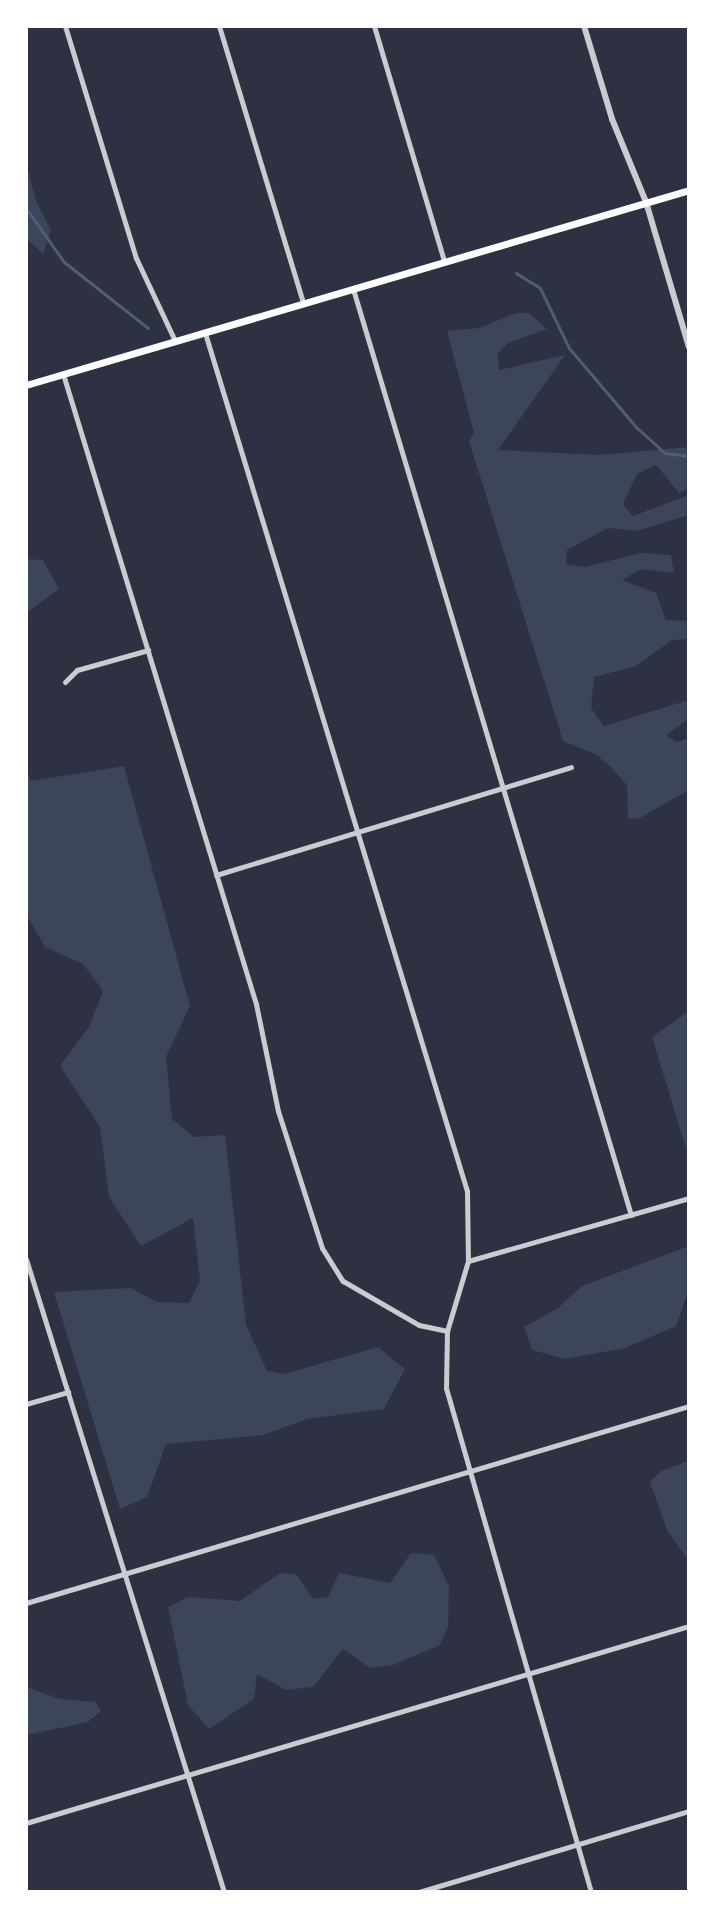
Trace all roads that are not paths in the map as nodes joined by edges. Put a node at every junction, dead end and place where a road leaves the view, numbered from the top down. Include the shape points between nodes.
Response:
1 (65, 26) edge
2 (219, 26) edge
3 (374, 26) edge
4 (584, 26) edge
5 (689, 190) edge
6 (646, 202) junction
7 (444, 261) junction
8 (352, 288) junction
9 (303, 303) junction
10 (205, 333) junction
11 (175, 341) junction
12 (689, 347) edge
13 (63, 374) junction
14 (26, 385) edge
15 (148, 650) junction
16 (65, 682) dead end
17 (571, 767) dead end
18 (503, 789) junction
19 (358, 832) junction
20 (216, 876) junction
21 (689, 1198) edge
22 (631, 1215) junction
23 (468, 1261) junction
24 (27, 1264) edge
25 (447, 1331) junction
26 (68, 1392) junction
27 (26, 1404) edge
28 (689, 1406) edge
29 (469, 1472) junction
30 (127, 1573) junction
31 (26, 1603) edge
32 (689, 1626) edge
33 (527, 1674) junction
34 (189, 1775) junction
35 (689, 1811) edge
36 (26, 1823) edge
37 (577, 1845) junction
38 (224, 1892) edge
39 (419, 1892) edge
40 (591, 1892) edge

1 - 11 street via 136,258
2 - 9 street
3 - 7 street
4 - 6 street via 612,119
5 - 6 main road
6 - 7 main road
6 - 12 street
7 - 8 main road
8 - 9 main road
8 - 18 street
9 - 10 main road
10 - 11 main road
10 - 19 street
11 - 13 main road
13 - 14 main road
13 - 15 street
15 - 16 street via 77,670
15 - 20 street
17 - 18 street
18 - 19 street
18 - 22 street
19 - 20 street
19 - 23 street via 467,1191
20 - 25 street via 256,1004 278,1111 328,1260 343,1281 419,1325
21 - 22 street
22 - 23 street
23 - 25 street
24 - 26 street
25 - 29 street via 446,1388
26 - 27 street
26 - 30 street
28 - 29 street
29 - 30 street
29 - 33 street
30 - 31 street
30 - 34 street
32 - 33 street
33 - 34 street
33 - 37 street
34 - 36 street
34 - 38 street
35 - 37 street
37 - 39 street
37 - 40 street

